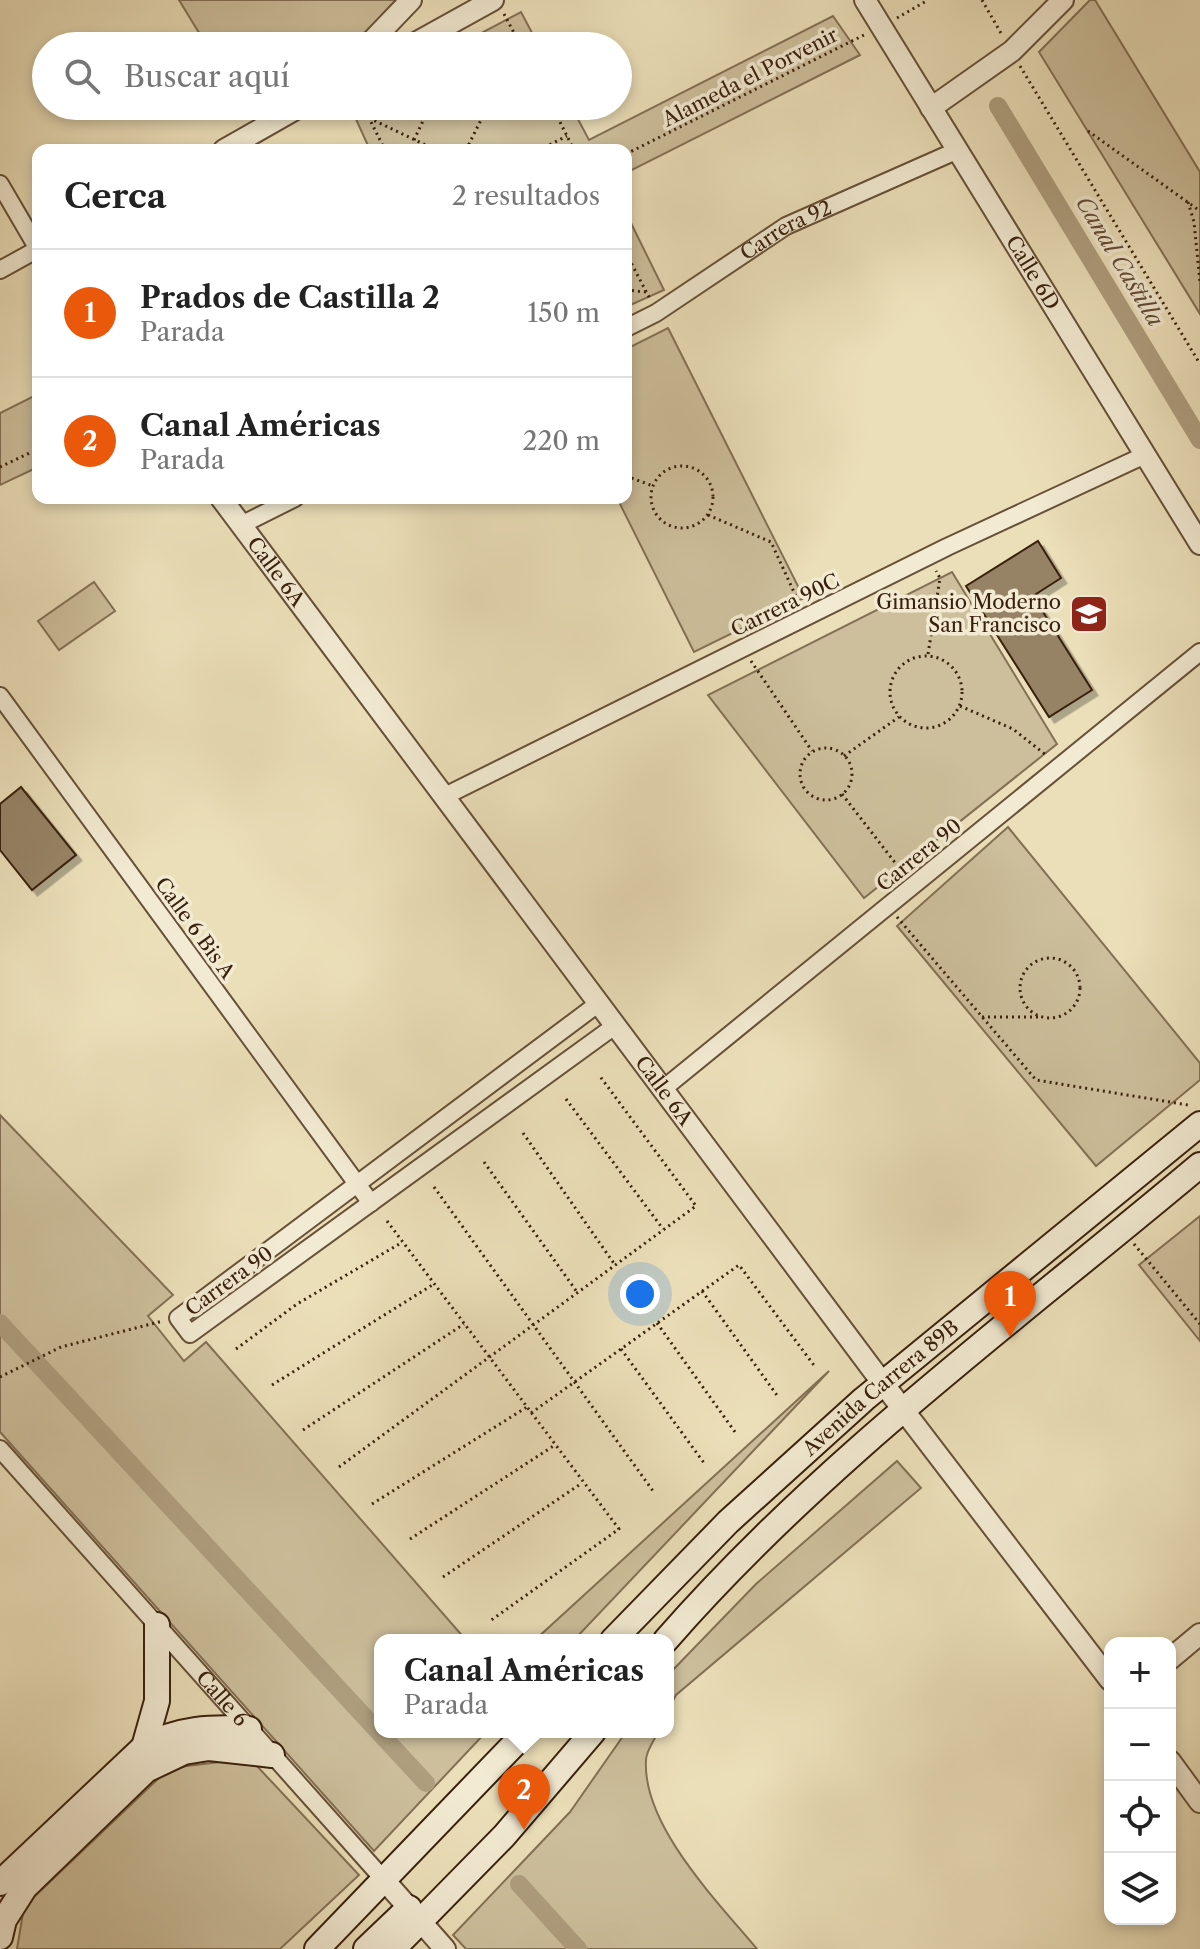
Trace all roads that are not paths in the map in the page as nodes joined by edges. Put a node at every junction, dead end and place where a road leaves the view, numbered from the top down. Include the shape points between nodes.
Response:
1 (411, 0) edge
2 (865, 0) edge
3 (1063, 0) edge
4 (499, 7) edge
5 (380, 32) edge
6 (442, 32) edge
7 (931, 108) junction
8 (276, 120) edge
9 (234, 144) edge
10 (958, 150) junction
11 (0, 184) edge
12 (32, 239) edge
13 (32, 252) edge
14 (0, 270) edge
15 (632, 325) edge
16 (1145, 455) junction
17 (226, 504) edge
18 (283, 504) edge
19 (243, 524) junction
20 (1200, 544) edge
21 (1200, 652) edge
22 (0, 696) edge
23 (445, 796) junction
24 (599, 1003) junction
25 (616, 1025) junction
26 (663, 1089) junction
27 (1194, 1114) edge
28 (1200, 1165) edge
29 (357, 1184) junction
30 (371, 1203) junction
31 (883, 1383) junction
32 (904, 1411) junction
33 (0, 1450) edge
34 (157, 1625) junction
35 (619, 1634) edge
36 (672, 1634) edge
37 (1200, 1634) edge
38 (1176, 1654) edge
39 (1104, 1672) edge
40 (249, 1729) junction
41 (520, 1738) edge
42 (588, 1738) edge
43 (144, 1747) junction
44 (272, 1755) junction
45 (1176, 1769) edge
46 (1200, 1802) edge
47 (385, 1881) junction
48 (0, 1883) edge
49 (415, 1915) junction
50 (0, 1937) edge
51 (317, 1949) edge
52 (366, 1949) edge
53 (393, 1949) edge
54 (445, 1949) edge

1 - 5 street
2 - 7 street, Calle 6D
3 - 7 street via 1012,51
4 - 6 street
7 - 10 street, Calle 6D
8 - 9 street
10 - 15 street, Carrera 92 via 786,226
10 - 16 street, Calle 6D
11 - 12 street
13 - 14 street
16 - 20 street, Calle 6D
16 - 23 street, Carrera 90C
17 - 19 street, Calle 6A
18 - 19 street
19 - 23 street, Calle 6A
21 - 26 street, Carrera 90
22 - 29 street, Calle 6 Bis A
23 - 24 street, Calle 6A
24 - 25 street, Calle 6A
24 - 29 street, Carrera 90
25 - 26 street, Calle 6A
25 - 30 street, Carrera 90
26 - 31 street, Calle 6A
27 - 31 main road, Avenida Carrera 89B
28 - 32 main road, Avenida Carrera 89B
29 - 30 street, Calle 6 Bis A
29 - 30 street, Carrera 90 via 178,1318 190,1334
31 - 32 street, Calle 6A
31 - 35 main road, Avenida Carrera 89B via 728,1522
32 - 36 main road, Avenida Carrera 89B via 784,1515
32 - 39 street, Calle 6A
33 - 34 street, Calle 6
34 - 40 street, Calle 6
34 - 43 main road via 157,1701
37 - 38 street
40 - 43 main road via 191,1729
40 - 44 street, Calle 6
41 - 47 main road
42 - 49 main road via 554,1781
43 - 48 main road
44 - 47 street, Calle 6
44 - 50 main road via 209,1748 184,1752 146,1770 25,1887 8,1912
45 - 46 street
47 - 49 street, Calle 6
47 - 51 main road
49 - 52 main road
49 - 53 main road
49 - 54 street, Calle 6

